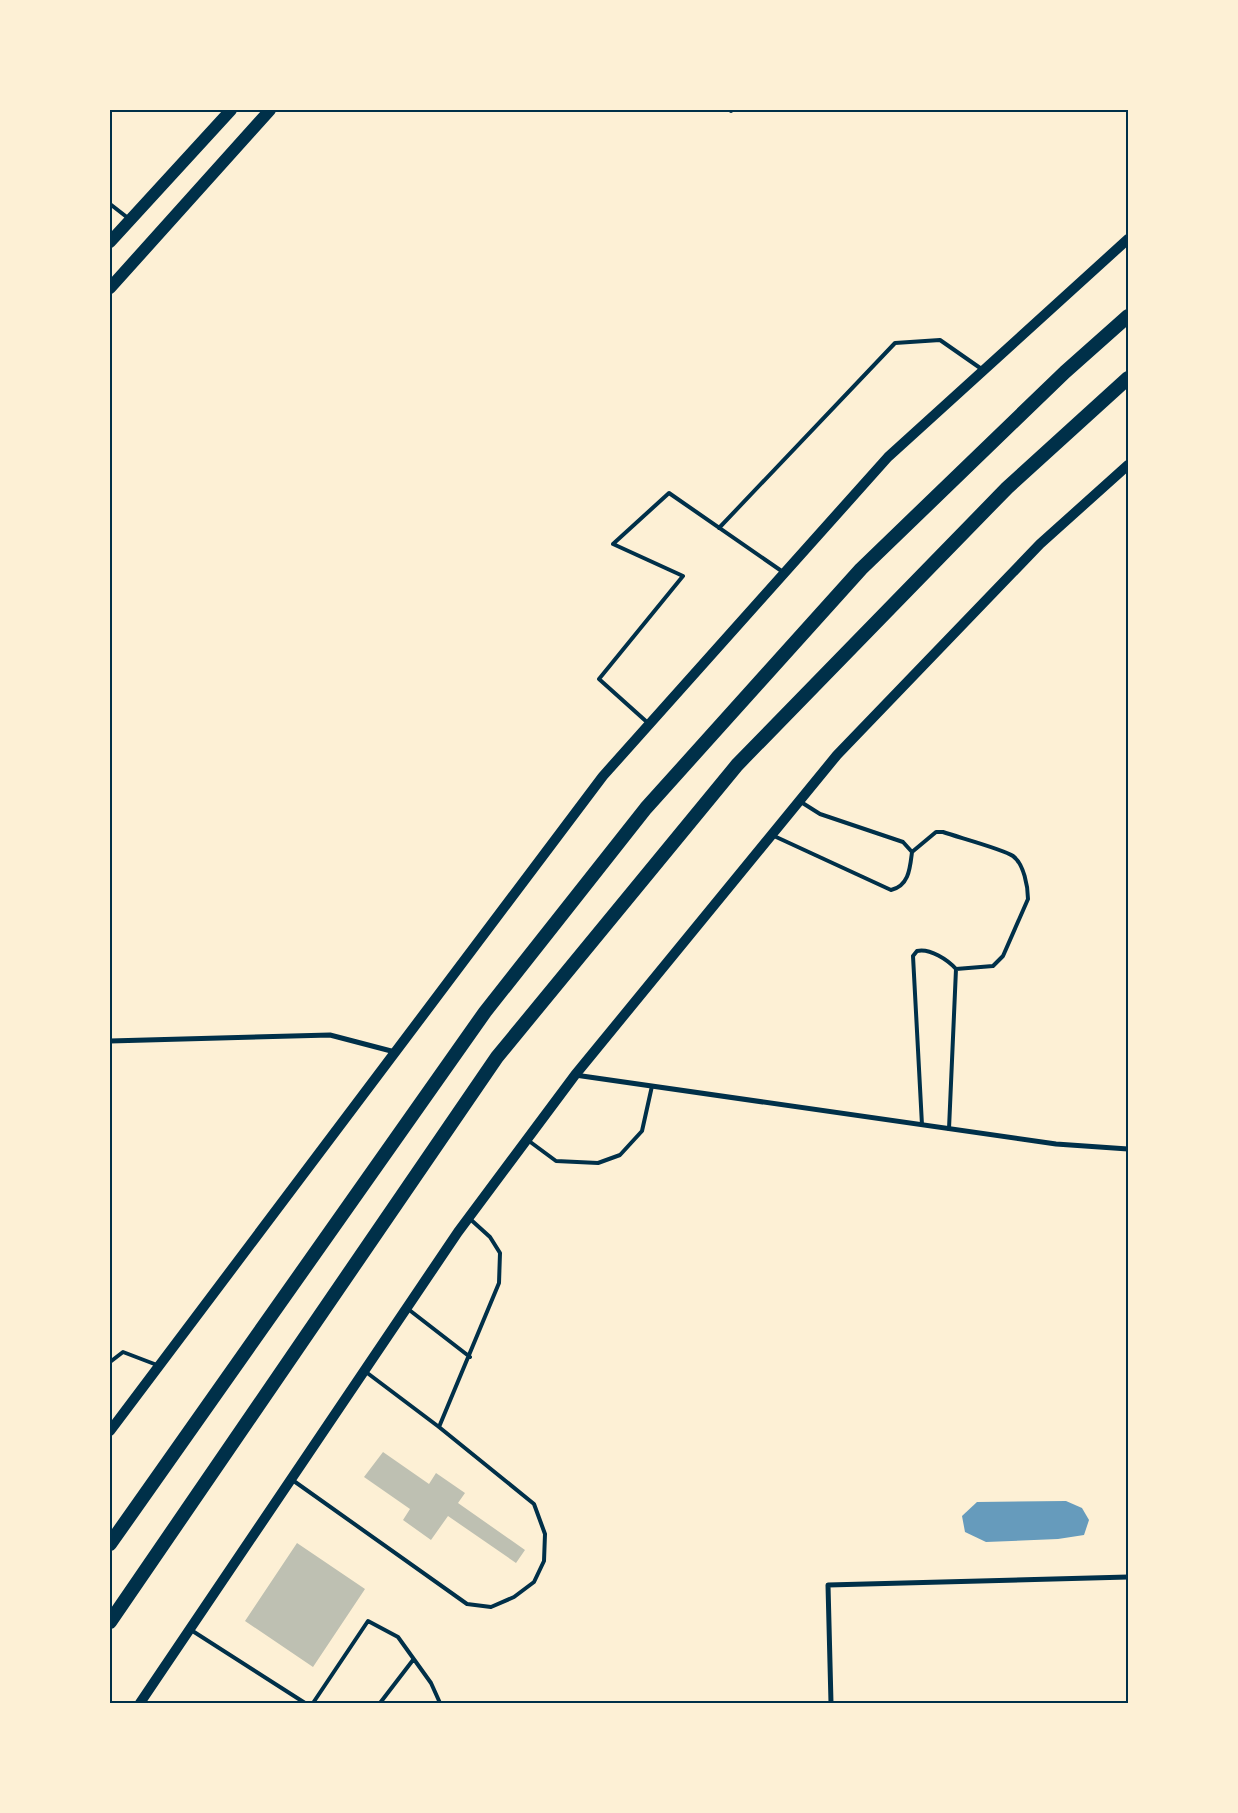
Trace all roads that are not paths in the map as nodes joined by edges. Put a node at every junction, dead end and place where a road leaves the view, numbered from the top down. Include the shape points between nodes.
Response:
1 (231, 110) edge
2 (270, 110) edge
3 (110, 204) edge
4 (130, 220) junction
5 (1128, 238) edge
6 (110, 242) edge
7 (110, 288) edge
8 (1128, 316) edge
9 (983, 370) junction
10 (1128, 378) edge
11 (1128, 465) edge
12 (719, 528) junction
13 (784, 573) junction
14 (649, 724) junction
15 (800, 801) junction
16 (772, 834) junction
17 (912, 852) junction
18 (956, 969) junction
19 (110, 1041) edge
20 (397, 1053) junction
21 (575, 1074) junction
22 (652, 1086) junction
23 (922, 1125) junction
24 (949, 1128) junction
25 (527, 1140) junction
26 (1128, 1150) edge
27 (469, 1218) junction
28 (407, 1308) junction
29 (470, 1357) junction
30 (110, 1362) edge
31 (159, 1366) junction
32 (364, 1371) junction
33 (439, 1426) junction
34 (110, 1432) edge
35 (291, 1479) junction
36 (110, 1544) edge
37 (1128, 1577) edge
38 (110, 1622) edge
39 (190, 1629) junction
40 (413, 1660) junction
41 (140, 1703) edge
42 (305, 1703) edge
43 (313, 1703) edge
44 (380, 1703) edge
45 (440, 1703) edge
46 (831, 1703) edge

1 - 4 main road
2 - 7 main road
3 - 4 lane
4 - 6 main road
5 - 9 main road
8 - 36 highway via 1065,372 861,569 646,808 485,1012
9 - 12 lane via 940,340 895,343
9 - 13 main road via 888,457
10 - 38 highway via 1007,488 737,765 497,1057
11 - 15 main road via 1040,544 837,755
12 - 13 lane
12 - 14 lane via 669,493 613,544 683,576 599,679
13 - 14 main road
14 - 20 main road via 604,776
15 - 16 main road
15 - 17 lane via 820,814 903,842
16 - 17 lane via 891,890 905,881 910,871
16 - 21 main road
17 - 18 lane via 936,832 943,832 1013,857 1021,869 1028,899 1003,956 993,966
18 - 23 lane via 949,960 922,950 913,956
18 - 24 lane
19 - 20 street via 330,1035
20 - 31 main road
21 - 22 street
21 - 25 main road
22 - 23 street
22 - 25 lane via 642,1131 620,1155 598,1163 556,1161
23 - 24 street
24 - 26 street via 1056,1144
25 - 27 main road
27 - 28 main road
27 - 29 lane via 490,1236 500,1253 499,1283
28 - 29 lane
28 - 32 main road
29 - 33 lane
30 - 31 lane via 123,1352
31 - 34 main road
32 - 33 lane
32 - 35 main road
33 - 35 lane via 534,1504 545,1534 544,1561 534,1582 514,1597 491,1606 467,1604
35 - 39 main road
37 - 46 street via 828,1585
39 - 41 main road
39 - 42 lane
40 - 43 lane via 398,1637 368,1621
40 - 44 lane
40 - 45 lane via 431,1683

